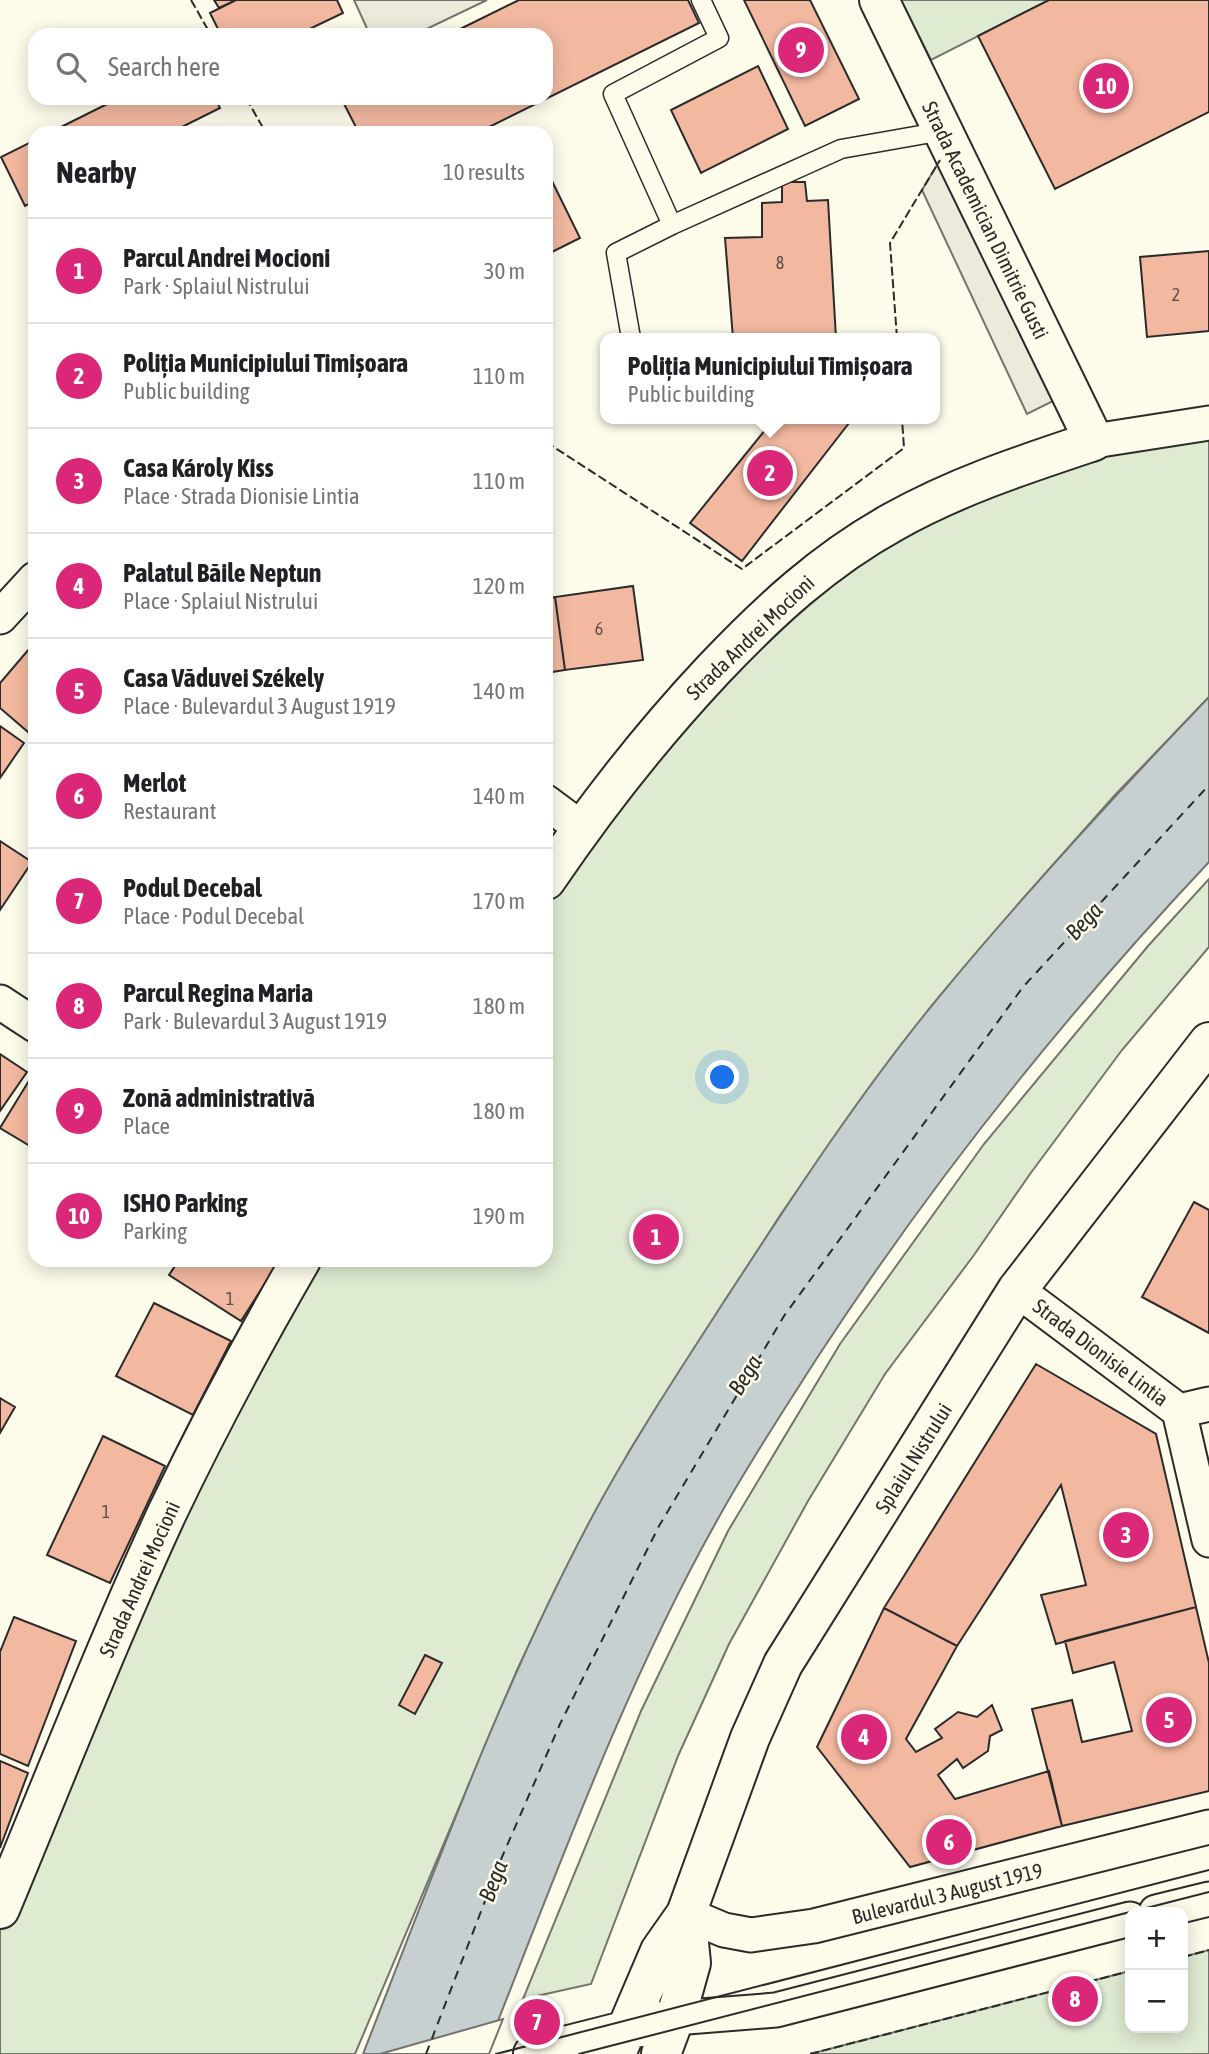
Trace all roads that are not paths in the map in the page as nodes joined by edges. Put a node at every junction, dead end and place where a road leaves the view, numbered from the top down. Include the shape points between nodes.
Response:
1 (701, 0) edge
2 (879, 0) edge
3 (943, 131) junction
4 (672, 225) junction
5 (630, 333) edge
6 (1209, 423) edge
7 (1094, 441) junction
8 (28, 587) edge
9 (0, 617) edge
10 (553, 807) edge
11 (581, 828) junction
12 (553, 870) edge
13 (0, 1002) edge
14 (28, 1020) edge
15 (1209, 1041) edge
16 (297, 1267) edge
17 (1017, 1290) junction
18 (1194, 1407) edge
19 (1209, 1540) edge
20 (1209, 1827) edge
21 (1209, 1899) edge
22 (1176, 1907) edge
23 (0, 1909) edge
24 (686, 1914) junction
25 (1125, 1920) edge
26 (675, 2018) junction
27 (622, 2042) edge
28 (533, 2054) edge
29 (661, 2054) edge

1 - 4 lane via 719,38 613,94
2 - 3 street, Strada Academician Dimitrie Gusti
3 - 4 lane via 841,149
3 - 7 street, Strada Academician Dimitrie Gusti
4 - 5 lane via 616,253
6 - 7 street
7 - 11 street, Strada Andrei Mocioni via 973,483 892,522 825,566 786,597 677,708
8 - 9 street
10 - 11 street
11 - 12 street, Strada Andrei Mocioni
13 - 14 street
15 - 17 street, Splaiul Nistrului
16 - 23 street, Strada Andrei Mocioni via 215,1415 167,1514
17 - 18 street, Strada Dionisie Lintia
17 - 24 street, Splaiul Nistrului via 783,1664 750,1738
18 - 19 street, Strada Dionisie Lintia
20 - 24 street, Bulevardul 3 August 1919 via 814,1926 751,1935 724,1930
21 - 22 street
24 - 26 street, Splaiul Nistrului via 691,1963
24 - 27 street, Splaiul Nistrului via 660,1951
25 - 26 street via 776,2010
26 - 27 street
26 - 29 street, Splaiul Nistrului
27 - 28 street via 577,2042

